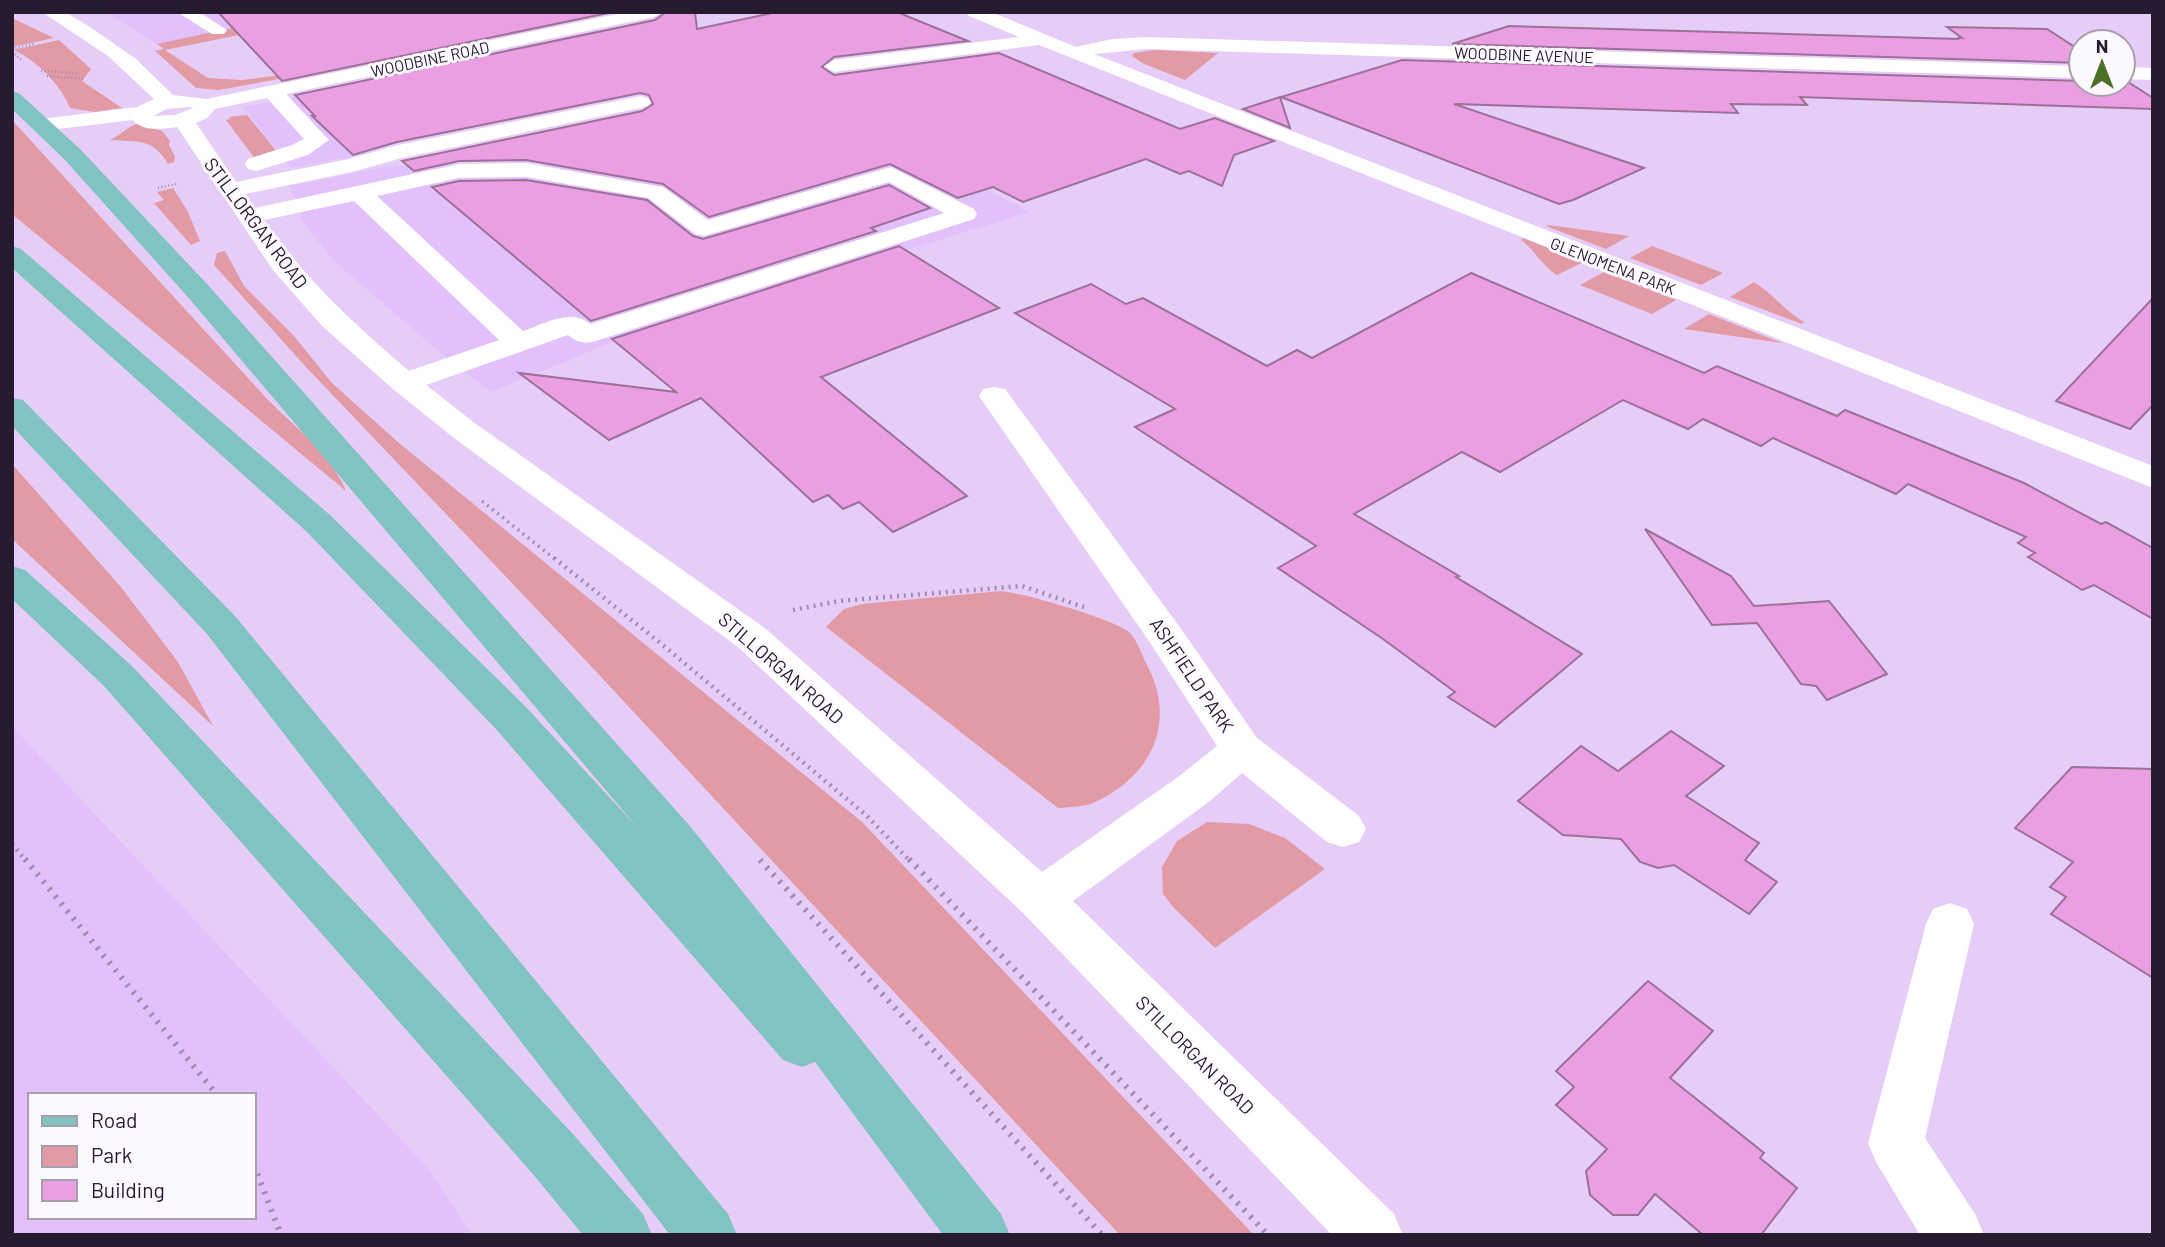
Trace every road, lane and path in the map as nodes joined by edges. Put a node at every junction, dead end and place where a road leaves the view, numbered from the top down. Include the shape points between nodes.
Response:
1 (51, 12) edge
2 (186, 12) edge
3 (654, 12) edge
4 (975, 12) edge
5 (218, 30) dead end
6 (1040, 40) junction
7 (1074, 54) junction
8 (834, 66) dead end
9 (39, 71) dead end
10 (2067, 72) edge
11 (81, 73) dead end
12 (271, 91) junction
13 (12, 97) edge
14 (641, 102) dead end
15 (176, 111) junction
16 (41, 125) junction
17 (534, 144) dead end
18 (352, 165) junction
19 (359, 192) junction
20 (233, 194) junction
21 (111, 198) junction
22 (12, 254) edge
23 (519, 343) junction
24 (404, 383) junction
25 (993, 396) dead end
26 (12, 407) edge
27 (2153, 478) edge
28 (476, 496) dead end
29 (12, 578) edge
30 (1087, 608) dead end
31 (752, 638) junction
32 (1242, 749) junction
33 (1343, 830) dead end
34 (12, 844) edge
35 (1040, 899) junction
36 (1950, 924) dead end
37 (215, 1093) edge
38 (256, 1170) edge
39 (281, 1235) edge
40 (622, 1235) edge
41 (708, 1235) edge
42 (974, 1235) edge
43 (981, 1235) edge
44 (1268, 1235) edge
45 (1373, 1235) edge
46 (1954, 1235) edge

1 - 15 street, STILLORGAN ROAD via 101,41 144,76
2 - 5 street
3 - 12 street, WOODBINE ROAD
4 - 6 street
6 - 7 street
6 - 8 street
7 - 10 street, WOODBINE AVENUE via 1147,43
7 - 27 street, GLENOMENA PARK
9 - 11 path
12 - 15 street, WOODBINE ROAD via 205,105 204,110
12 - 20 street via 318,141 282,156
13 - 16 main road
14 - 18 street
15 - 16 street via 152,122 141,119 142,113
15 - 20 street, STILLORGAN ROAD
16 - 21 main road
17 - 18 street
18 - 20 street
19 - 20 street
19 - 23 street
19 - 23 street via 459,171 526,170 655,191 704,229 891,174 965,214 586,335 572,324
20 - 21 path
20 - 24 street, STILLORGAN ROAD via 282,264 332,320
21 - 43 main road via 269,371 673,838
22 - 42 main road via 318,523 510,717
23 - 24 street
24 - 31 street, STILLORGAN ROAD
25 - 32 street, ASHFIELD PARK via 1166,635
26 - 41 main road via 221,625
28 - 44 path via 866,815
29 - 40 main road via 118,676
30 - 31 path via 1022,586 852,600 788,611
31 - 35 street, STILLORGAN ROAD
32 - 33 street
32 - 35 street, ASHFIELD PARK
34 - 37 path
35 - 45 street, STILLORGAN ROAD
36 - 46 street via 1896,1143
38 - 39 path

